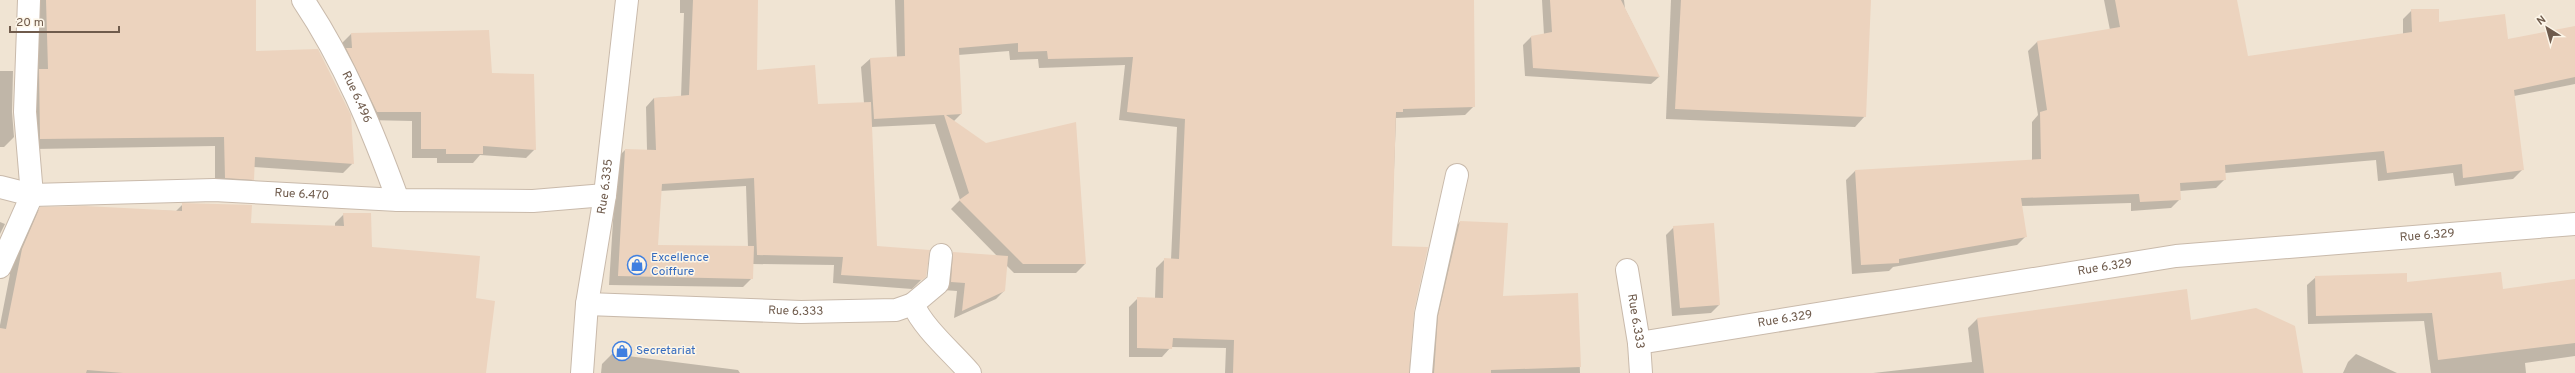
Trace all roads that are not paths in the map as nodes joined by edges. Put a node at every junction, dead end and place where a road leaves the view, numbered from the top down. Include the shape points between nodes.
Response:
1 (29, 0) edge
2 (303, 0) edge
3 (627, 0) edge
4 (1457, 175) dead end
5 (0, 187) edge
6 (32, 195) junction
7 (605, 195) junction
8 (398, 200) junction
9 (2575, 224) edge
10 (941, 255) dead end
11 (0, 267) edge
12 (1627, 270) dead end
13 (587, 304) junction
14 (913, 304) junction
15 (1639, 343) junction
16 (582, 373) edge
17 (970, 373) edge
18 (1421, 373) edge
19 (1641, 373) edge

1 - 6 street via 25,112
2 - 8 street, Rue 6.496 via 325,32 358,101
3 - 7 street, Rue 6.335
4 - 18 street via 1426,314
5 - 6 street, Rue 6.470
6 - 8 street, Rue 6.470 via 214,190
6 - 11 street
7 - 8 street, Rue 6.470 via 533,201
7 - 13 street, Rue 6.335
9 - 15 street, Rue 6.329 via 2176,256
10 - 14 street via 938,283
12 - 15 street, Rue 6.333
13 - 14 street, Rue 6.333 via 800,312 896,310
13 - 16 street, Rue 6.335
14 - 17 street via 920,320
15 - 19 street, Rue 6.333

